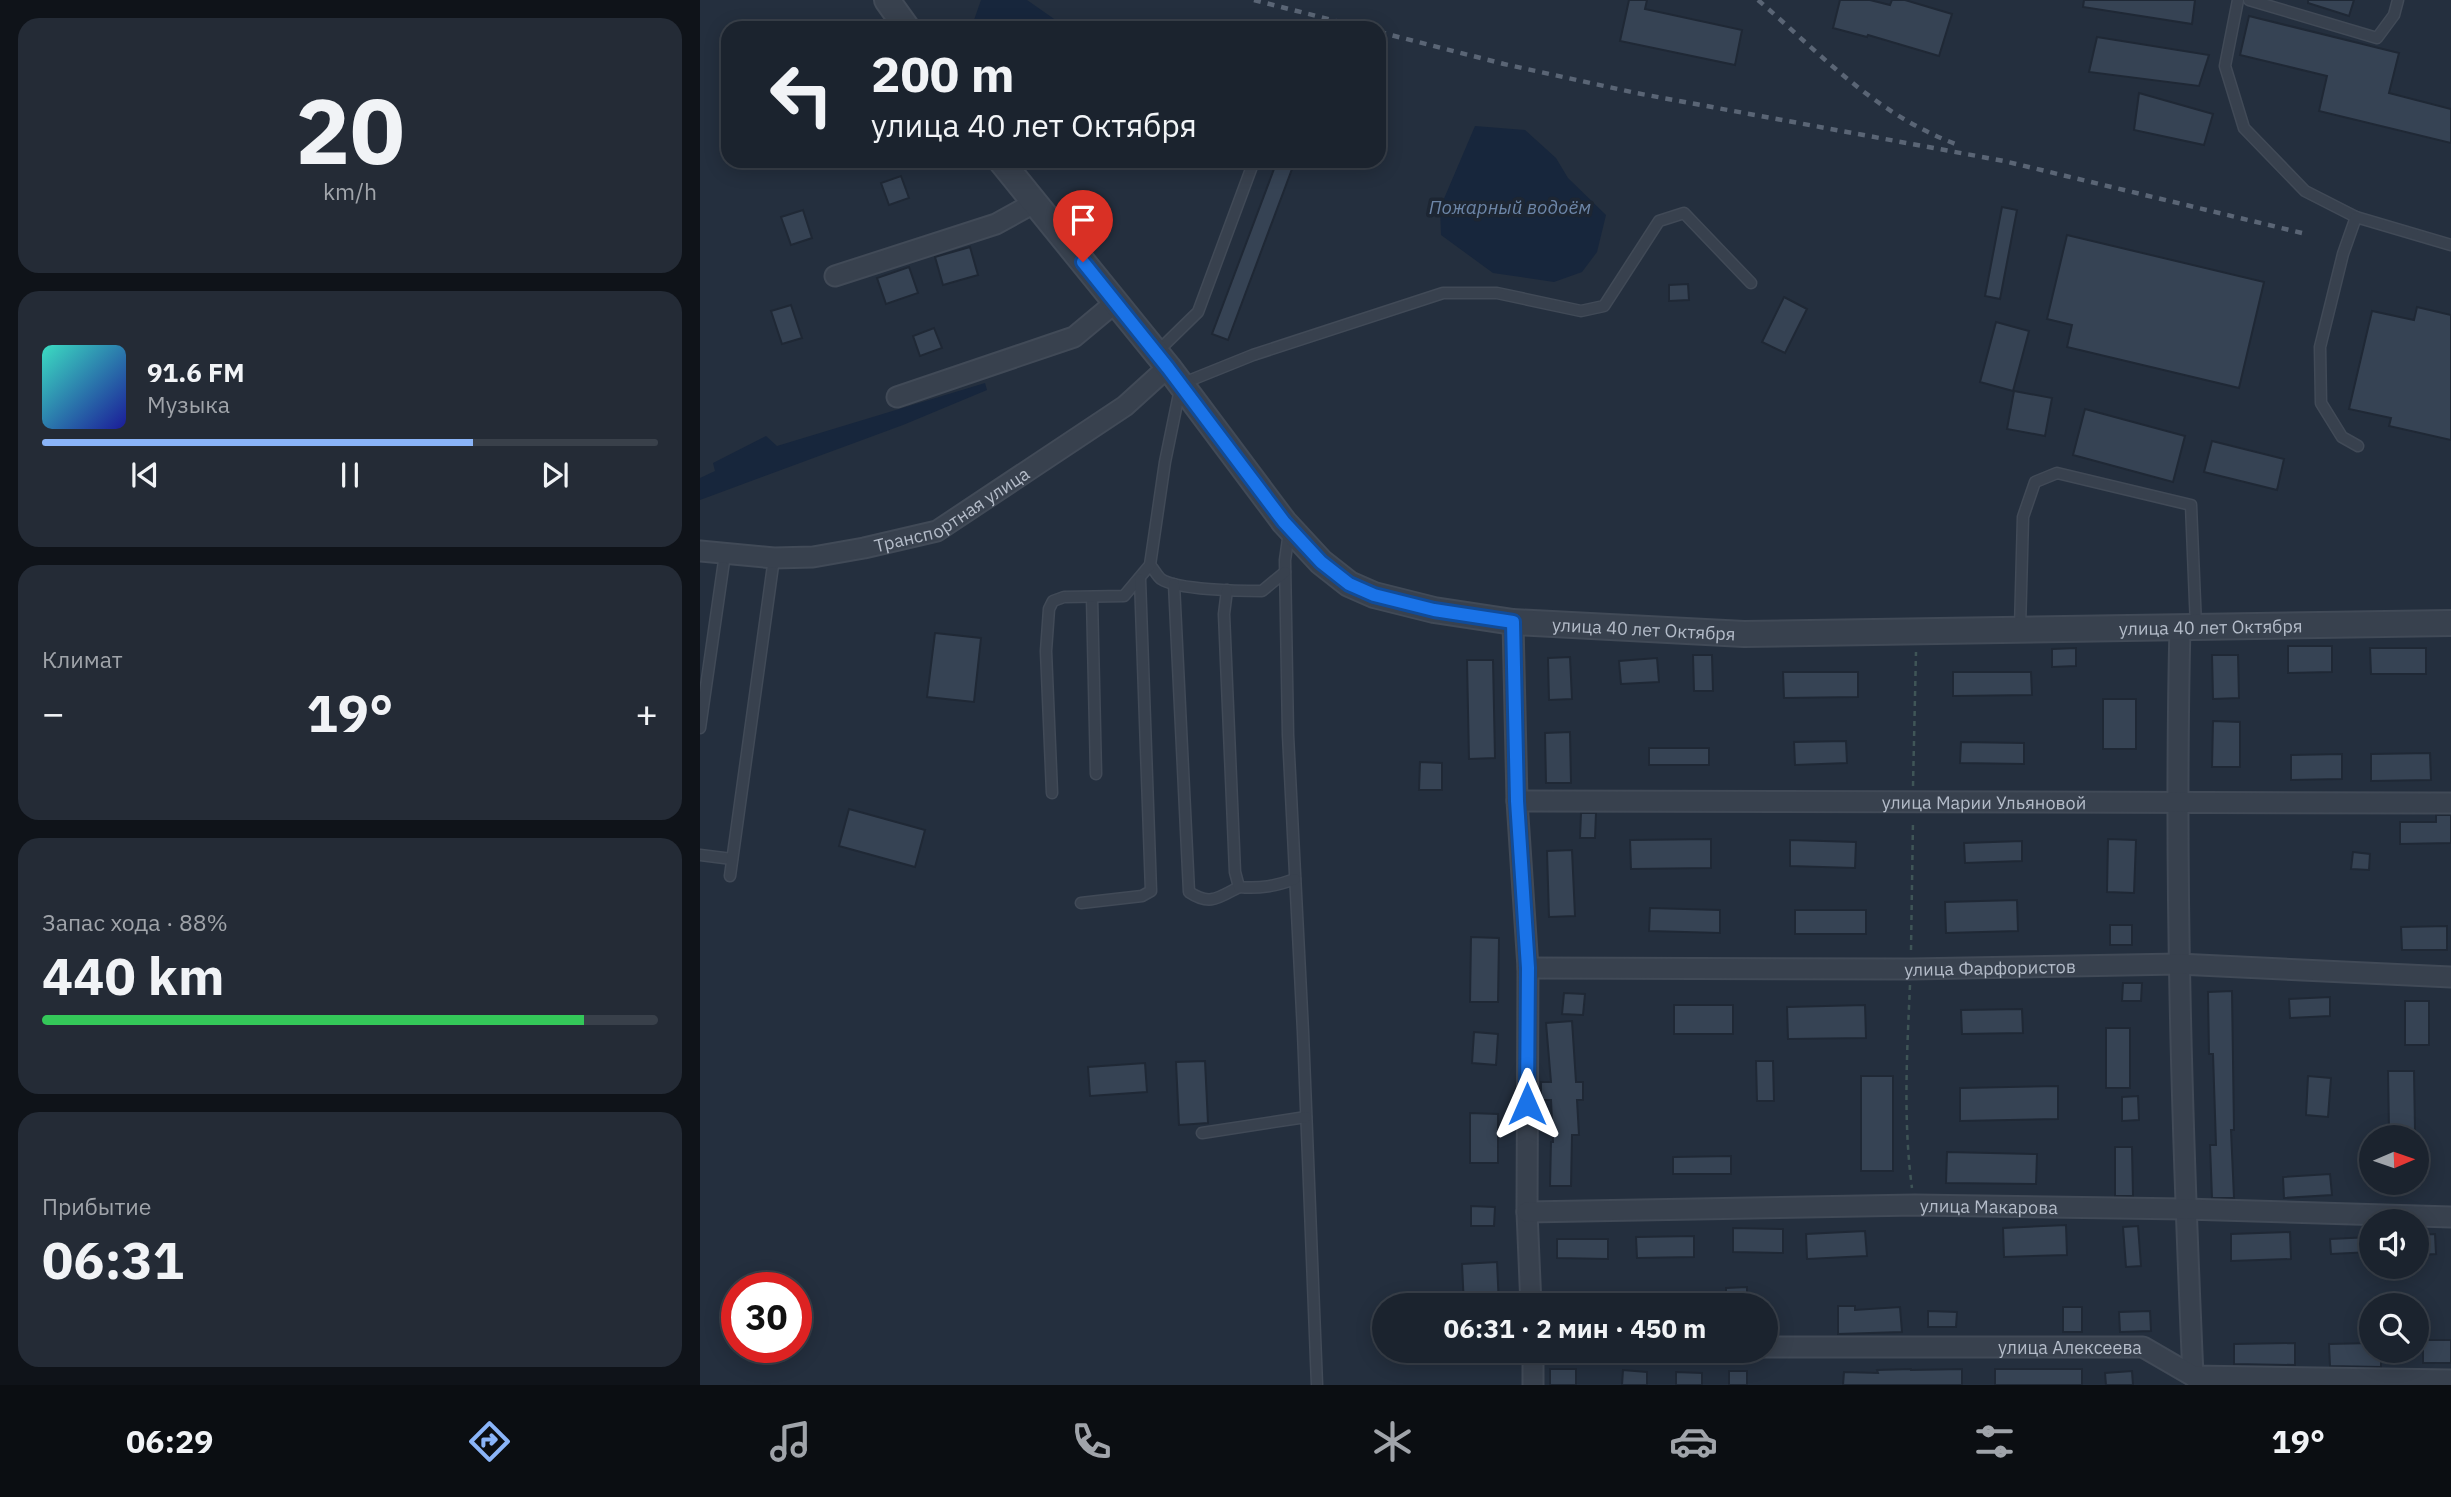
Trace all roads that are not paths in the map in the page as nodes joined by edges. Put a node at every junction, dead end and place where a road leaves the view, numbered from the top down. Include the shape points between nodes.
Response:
1 (887, 0) edge
2 (2238, 0) edge
3 (2249, 0) edge
4 (2398, 0) edge
5 (902, 21) edge
6 (1006, 168) edge
7 (1251, 168) edge
8 (1034, 203) junction
9 (2356, 217) junction
10 (2451, 245) edge
11 (835, 276) dead end
12 (1751, 283) dead end
13 (1115, 302) junction
14 (1168, 368) junction
15 (897, 397) dead end
16 (2358, 446) dead end
17 (1290, 528) junction
18 (700, 551) edge
19 (725, 554) junction
20 (774, 558) junction
21 (1150, 565) junction
22 (1285, 572) junction
23 (1140, 579) junction
24 (1174, 584) junction
25 (1227, 590) junction
26 (1092, 597) junction
27 (1513, 622) junction
28 (2451, 623) edge
29 (2188, 626) junction
30 (2020, 629) junction
31 (700, 728) edge
32 (1097, 774) dead end
33 (1052, 793) dead end
34 (1517, 801) junction
35 (2177, 803) junction
36 (2451, 803) edge
37 (700, 855) edge
38 (732, 859) junction
39 (730, 876) dead end
40 (1295, 879) junction
41 (1239, 887) junction
42 (1081, 903) dead end
43 (2178, 964) junction
44 (1528, 968) junction
45 (2451, 977) edge
46 (1306, 1118) junction
47 (1202, 1133) dead end
48 (2185, 1209) junction
49 (1527, 1212) junction
50 (2451, 1217) edge
51 (1530, 1293) edge
52 (1778, 1347) edge
53 (1533, 1363) edge
54 (2193, 1376) junction
55 (2451, 1380) edge
56 (1317, 1385) edge
57 (1533, 1385) edge

1 - 5 street
2 - 9 lane via 2225,66 2244,128 2305,191
3 - 4 lane via 2377,38 2394,15
6 - 8 street, улица 40 лет Октября
7 - 14 lane via 1198,312
8 - 11 street via 996,224
8 - 13 street, улица 40 лет Октября
9 - 10 lane
9 - 16 lane via 2320,347 2321,403 2342,437
12 - 14 lane via 1684,213 1658,220 1604,306 1581,311 1497,293 1443,293 1253,355
13 - 14 street, улица 40 лет Октября
13 - 15 street via 1074,337
14 - 17 street, улица 40 лет Октября
14 - 20 street, Транспортная улица via 1125,406 937,531 813,557
14 - 21 lane via 1165,461
17 - 22 lane
17 - 27 street, улица 40 лет Октября via 1321,562 1349,584 1374,595
18 - 19 street, Транспортная улица
19 - 20 street, Транспортная улица
19 - 31 lane
20 - 38 lane
21 - 23 lane
21 - 24 lane via 1160,578
22 - 25 lane via 1262,592
22 - 40 lane
23 - 26 lane via 1124,596
23 - 42 lane via 1151,891 1128,899
24 - 25 lane
24 - 41 lane via 1189,892 1202,900 1214,900
25 - 41 lane via 1231,791
26 - 32 lane
26 - 33 lane via 1064,597 1053,601 1049,609 1046,651
27 - 30 street, улица 40 лет Октября via 1744,634
27 - 34 street
28 - 29 street, улица 40 лет Октября
29 - 30 street, улица 40 лет Октября
29 - 30 lane via 2191,505 2057,473 2035,482 2023,517
29 - 35 street
34 - 35 street, улица Марии Ульяновой
34 - 44 street
35 - 36 street, улица Марии Ульяновой
35 - 43 street
37 - 38 lane
38 - 39 lane
40 - 41 lane via 1271,887
40 - 46 lane
43 - 44 street, улица Фарфористов
43 - 45 street, улица Фарфористов
43 - 48 street
44 - 49 street
46 - 47 lane
46 - 56 lane
48 - 49 street, улица Макарова via 1914,1205
48 - 50 street, улица Макарова
48 - 54 street
49 - 51 street
52 - 54 street, улица Алексеева via 2143,1347
53 - 57 street
54 - 55 street, улица Алексеева

